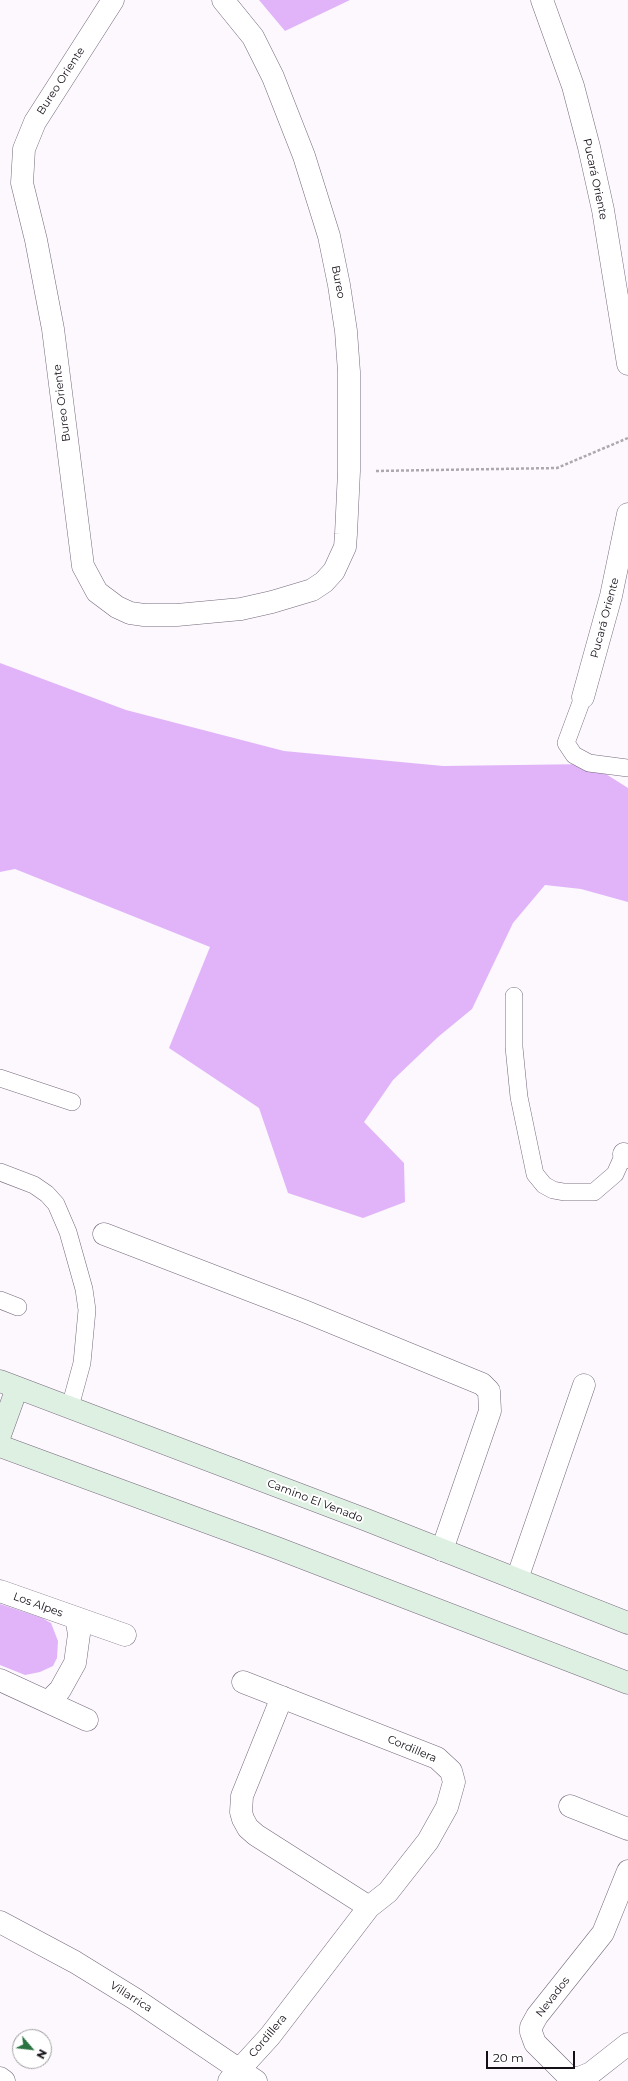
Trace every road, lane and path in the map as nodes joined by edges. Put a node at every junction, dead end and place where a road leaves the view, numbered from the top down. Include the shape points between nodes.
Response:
1 (113, 0) edge
2 (223, 0) edge
3 (542, 0) edge
4 (628, 364) edge
5 (628, 438) edge
6 (349, 471) junction
7 (628, 514) edge
8 (324, 582) joint
9 (582, 697) joint
10 (628, 768) edge
11 (514, 996) dead end
12 (0, 1078) edge
13 (72, 1102) dead end
14 (626, 1155) edge
15 (0, 1172) edge
16 (104, 1234) dead end
17 (0, 1300) edge
18 (18, 1307) dead end
19 (9, 1385) edge
20 (584, 1385) dead end
21 (70, 1407) junction
22 (0, 1435) edge
23 (0, 1446) edge
24 (442, 1550) junction
25 (517, 1579) junction
26 (0, 1591) edge
27 (76, 1618) junction
28 (628, 1622) edge
29 (125, 1635) dead end
30 (0, 1680) edge
31 (243, 1682) dead end
32 (628, 1684) edge
33 (282, 1697) junction
34 (48, 1701) junction
35 (87, 1720) dead end
36 (570, 1806) dead end
37 (628, 1829) edge
38 (628, 1871) edge
39 (369, 1907) junction
40 (0, 1922) edge
41 (628, 2044) edge
42 (241, 2077) edge
43 (0, 2078) edge
44 (4, 2081) edge

1 - 8 street, Bureo Oriente via 35,122 24,149 22,166 22,183 53,329 83,566 91,583 105,599 130,613 144,615 241,609 300,594
2 - 6 street, Bureo via 253,37 273,77 304,156 329,236 346,331 350,413
3 - 4 street, Pucará Oriente via 573,86 589,147 606,225
5 - 6 path via 557,468
6 - 8 street, Bureo via 345,547 334,571
7 - 9 street, Pucará Oriente via 612,596
9 - 10 lane via 566,743 574,755 589,763
11 - 14 lane via 514,1047 519,1097 534,1174 553,1190 594,1192 615,1174
12 - 13 lane
15 - 21 lane via 34,1184 47,1194 56,1204 68,1232 84,1289 87,1310 82,1363
16 - 24 street via 312,1314 482,1384 489,1391 490,1411
17 - 18 lane
19 - 21 street, Camino El Venado
19 - 22 street
20 - 25 street
21 - 24 street, Camino El Venado
23 - 32 street via 277,1548
24 - 25 street, Camino El Venado
25 - 28 street, Camino El Venado
26 - 27 street, Los Alpes
27 - 29 street, Los Alpes
27 - 34 street, Los Alpes via 79,1634 75,1663 60,1690
30 - 34 street
31 - 33 street, Cordillera
33 - 39 street via 242,1796 243,1819 256,1835
33 - 39 street, Cordillera via 437,1758 451,1771 454,1782 440,1821 388,1892
34 - 35 street
36 - 37 street
38 - 41 street, Nevados via 603,1933 537,2016 531,2032 535,2043 572,2078 592,2073
39 - 42 street, Cordillera
40 - 42 street, Villarrica via 75,1962 135,1999
43 - 44 street

